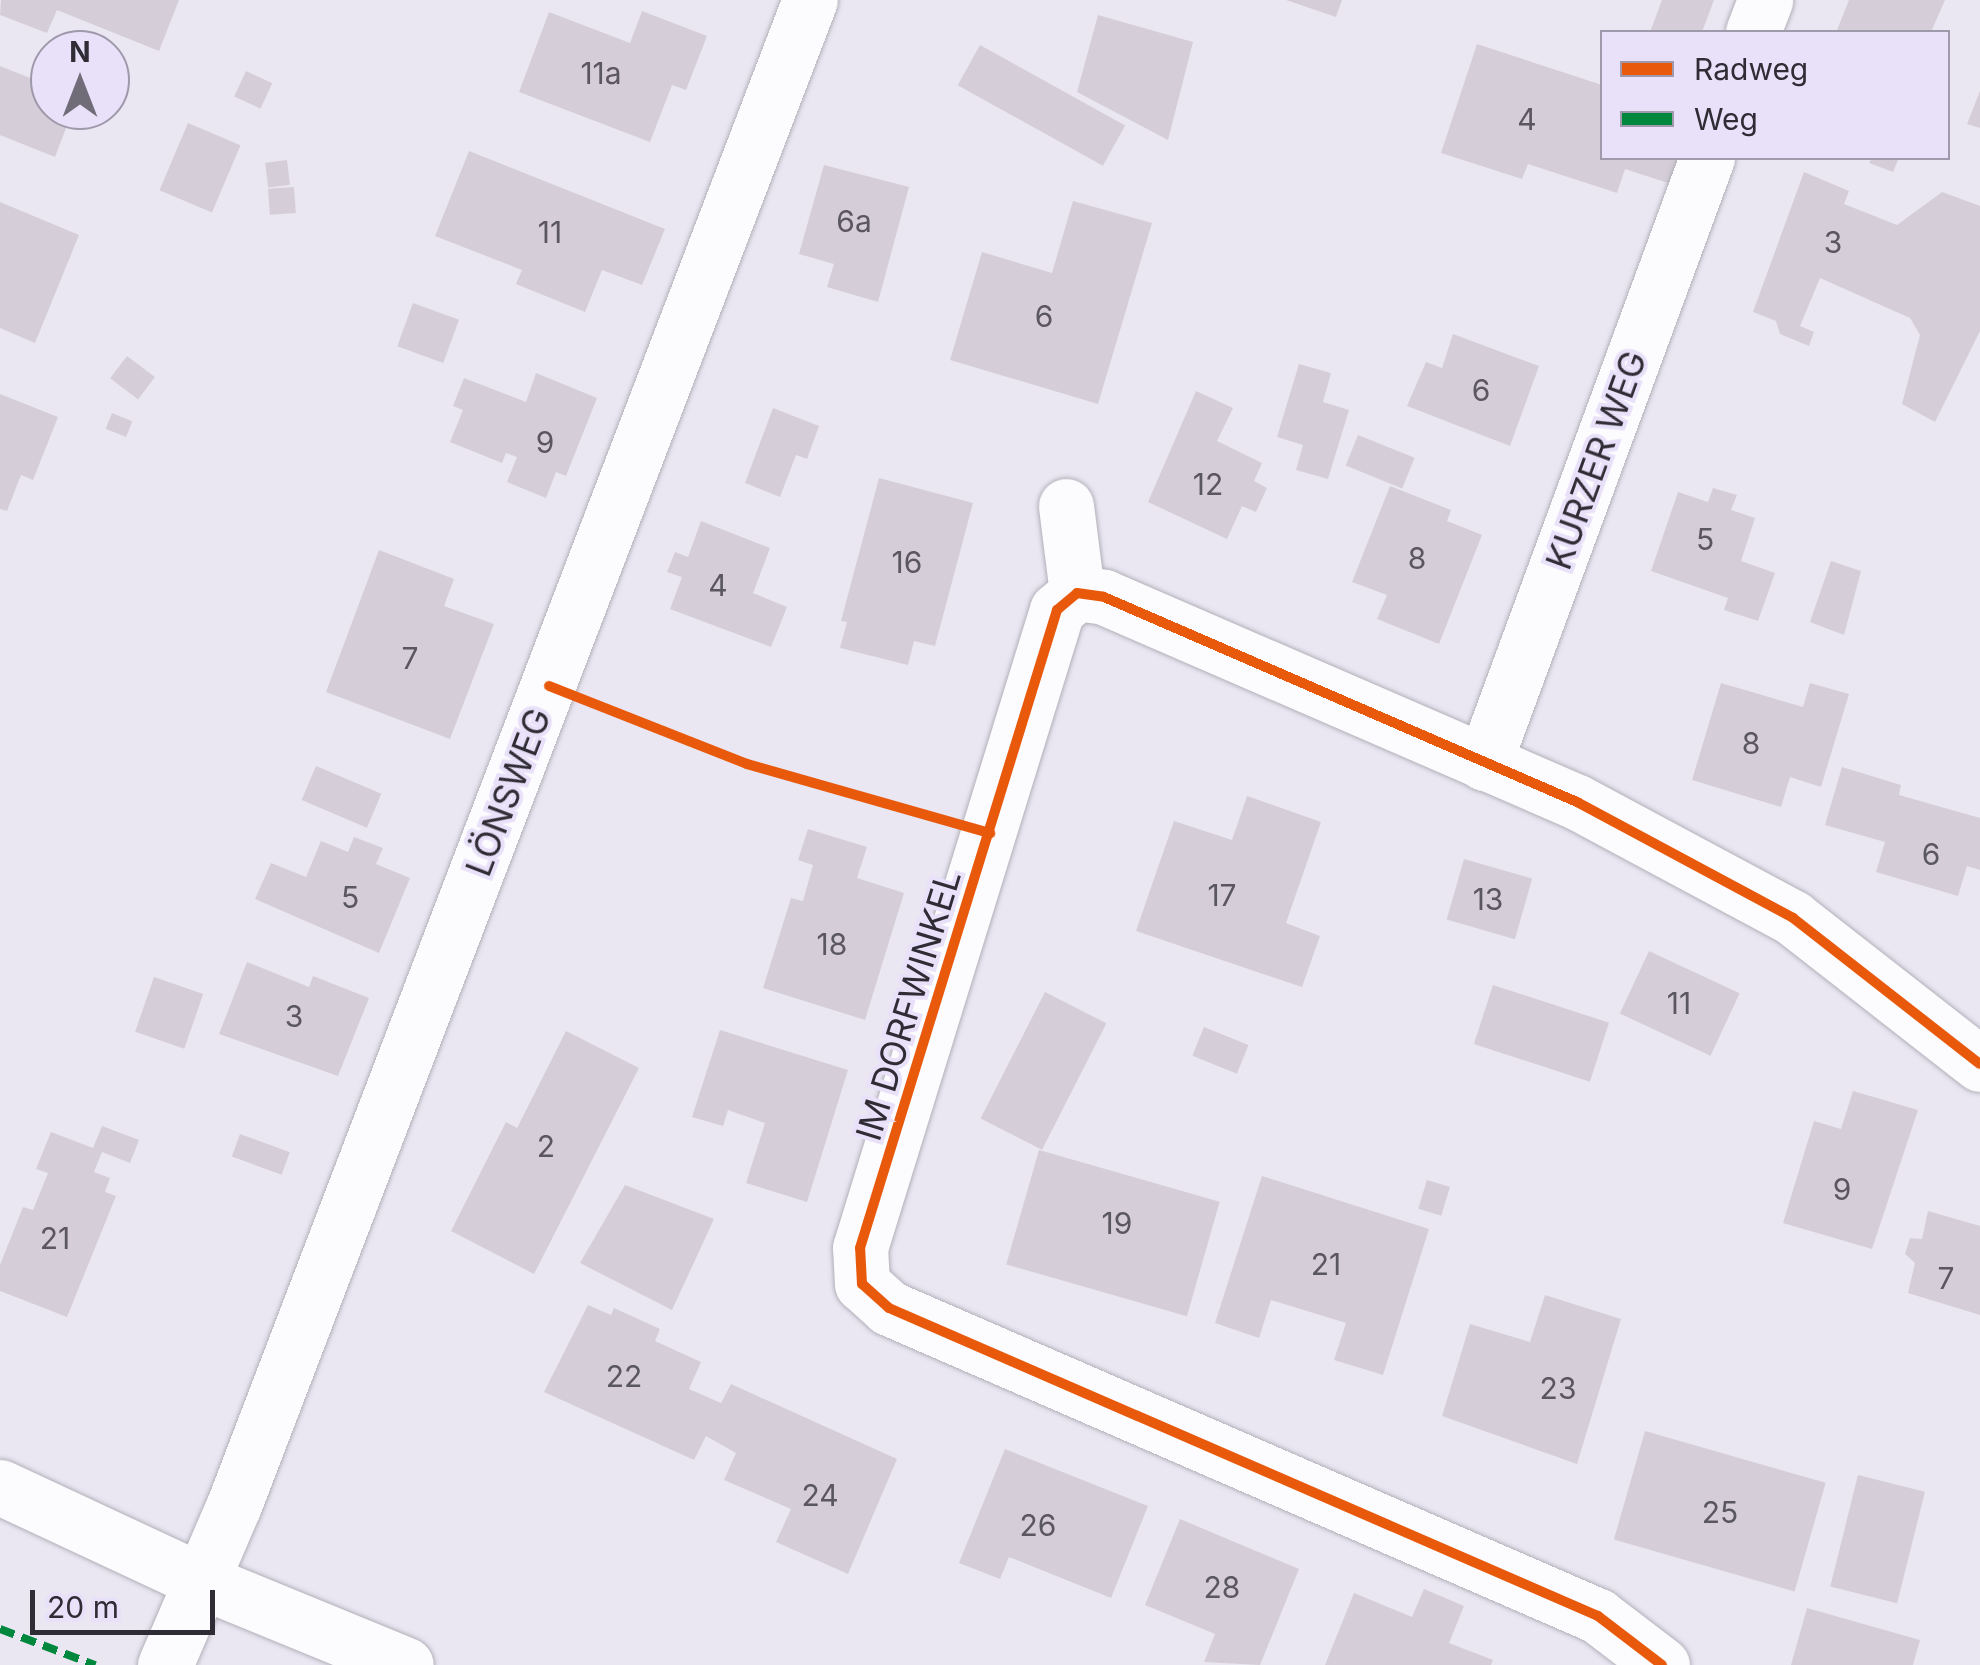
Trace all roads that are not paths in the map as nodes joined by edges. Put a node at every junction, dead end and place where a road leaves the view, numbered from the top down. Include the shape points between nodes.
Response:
1 (810, 0) edge
2 (1765, 0) edge
3 (1754, 30) edge
4 (1706, 160) edge
5 (1066, 506) dead end
6 (1078, 594) junction
7 (1484, 763) junction
8 (1980, 1064) edge
9 (0, 1488) edge
10 (204, 1582) junction
11 (165, 1665) edge
12 (406, 1665) edge
13 (1662, 1665) edge

1 - 10 street, LÖNSWEG
2 - 3 street
4 - 7 street, KURZER WEG
5 - 6 street
6 - 7 street via 1104,596
6 - 13 street, IM DORFWINKEL via 1057,610 860,1248 862,1284 889,1308 1598,1616
7 - 8 street via 1577,802 1793,918
9 - 10 street
10 - 11 street, LÖNSWEG
10 - 12 street

